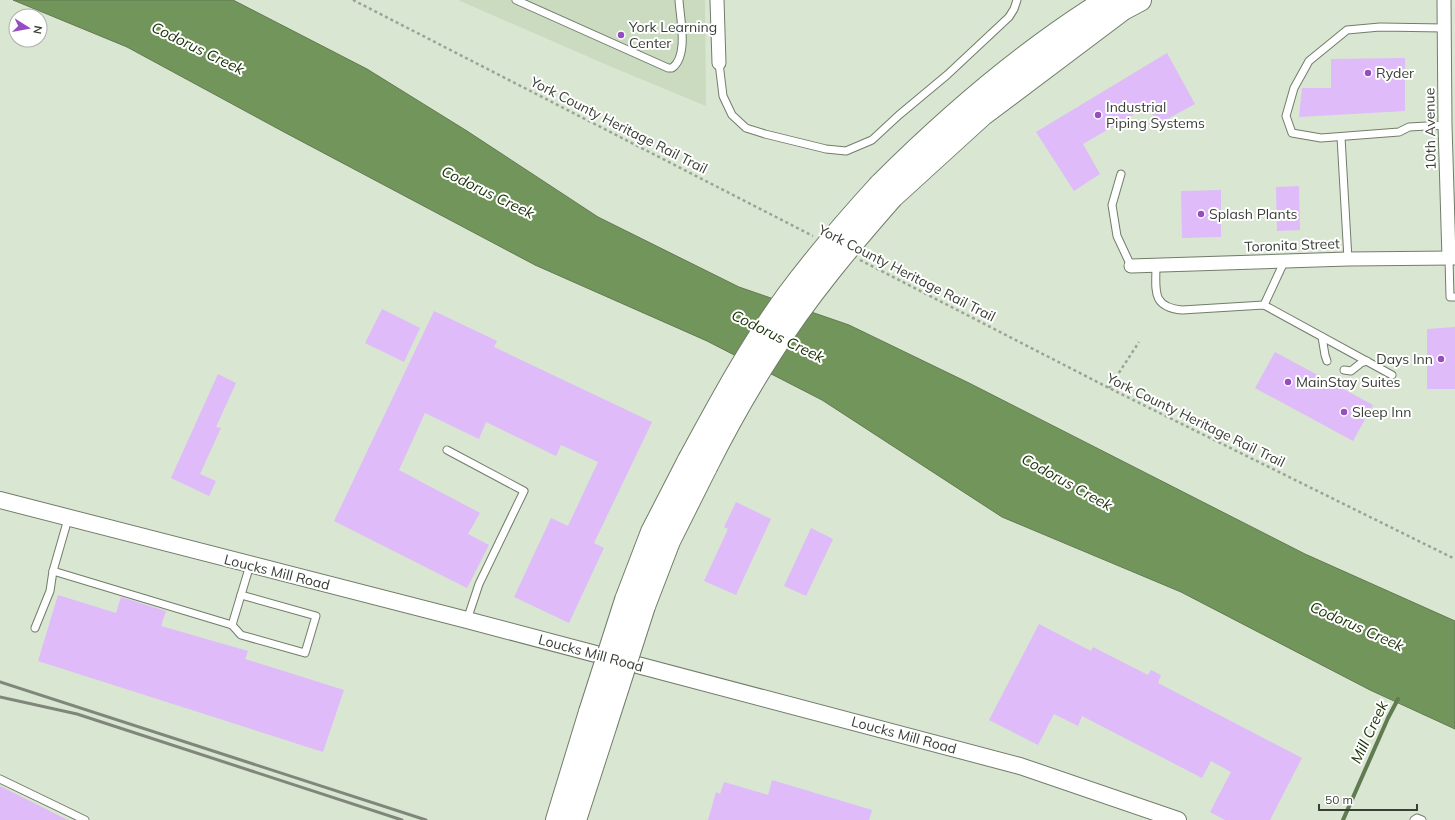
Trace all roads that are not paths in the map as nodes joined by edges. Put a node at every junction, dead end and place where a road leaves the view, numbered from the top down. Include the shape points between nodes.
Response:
1 (516, 0) edge
2 (679, 0) edge
3 (717, 0) edge
4 (1017, 0) edge
5 (1108, 0) edge
6 (1140, 0) edge
7 (1444, 0) edge
8 (1444, 28) junction
9 (719, 63) joint
10 (1445, 125) junction
11 (1341, 137) junction
12 (1451, 169) edge
13 (1121, 174) dead end
14 (886, 191) junction
15 (1452, 258) edge
16 (1348, 259) junction
17 (1284, 262) junction
18 (1156, 265) junction
19 (1131, 266) joint
20 (1455, 297) edge
21 (1264, 305) junction
22 (1322, 337) junction
23 (1327, 361) dead end
24 (1367, 361) junction
25 (1344, 370) dead end
26 (1392, 375) dead end
27 (447, 450) dead end
28 (0, 500) edge
29 (68, 519) junction
30 (250, 565) junction
31 (53, 571) junction
32 (241, 595) junction
33 (467, 620) junction
34 (232, 626) junction
35 (35, 628) dead end
36 (0, 779) edge
37 (572, 810) edge
38 (85, 820) edge
39 (557, 820) edge
40 (1178, 820) edge
41 (1414, 820) edge
42 (1422, 820) edge

1 - 2 lane via 672,68 678,62 682,45
3 - 9 street
4 - 9 lane via 1010,17 947,75 872,140 846,150 826,149 746,128 732,115 724,96
5 - 14 highway via 1052,37 992,82 920,145
6 - 14 highway via 1123,9 982,115
7 - 8 street, 10th Avenue
8 - 10 street, 10th Avenue
8 - 11 lane via 1380,27 1347,30 1309,61 1294,88 1286,116 1292,133 1321,138
10 - 11 lane via 1409,127 1399,132
10 - 12 street, 10th Avenue
11 - 16 lane
12 - 15 street, 10th Avenue
13 - 19 lane via 1112,206 1117,236
14 - 37 highway, bridge via 847,222 788,295 757,340 734,378 698,463 652,532 635,603
15 - 16 street, Toronita Street
15 - 20 lane via 1450,297
16 - 17 street, Toronita Street
17 - 18 street, Toronita Street
17 - 21 lane
18 - 19 street, Toronita Street
18 - 21 lane via 1156,294 1161,302 1171,309
21 - 22 lane
22 - 23 lane
22 - 24 lane
24 - 25 lane via 1351,371
24 - 26 lane
27 - 33 lane via 524,491 479,584
28 - 29 street, Loucks Mill Road
29 - 30 street, Loucks Mill Road
29 - 31 lane
30 - 32 lane
30 - 33 street, Loucks Mill Road
31 - 34 lane
31 - 35 lane via 50,591
32 - 34 lane
32 - 34 lane via 316,616 305,653 241,635
33 - 40 street, Loucks Mill Road via 1020,766
36 - 38 lane
37 - 39 highway
41 - 42 lane

